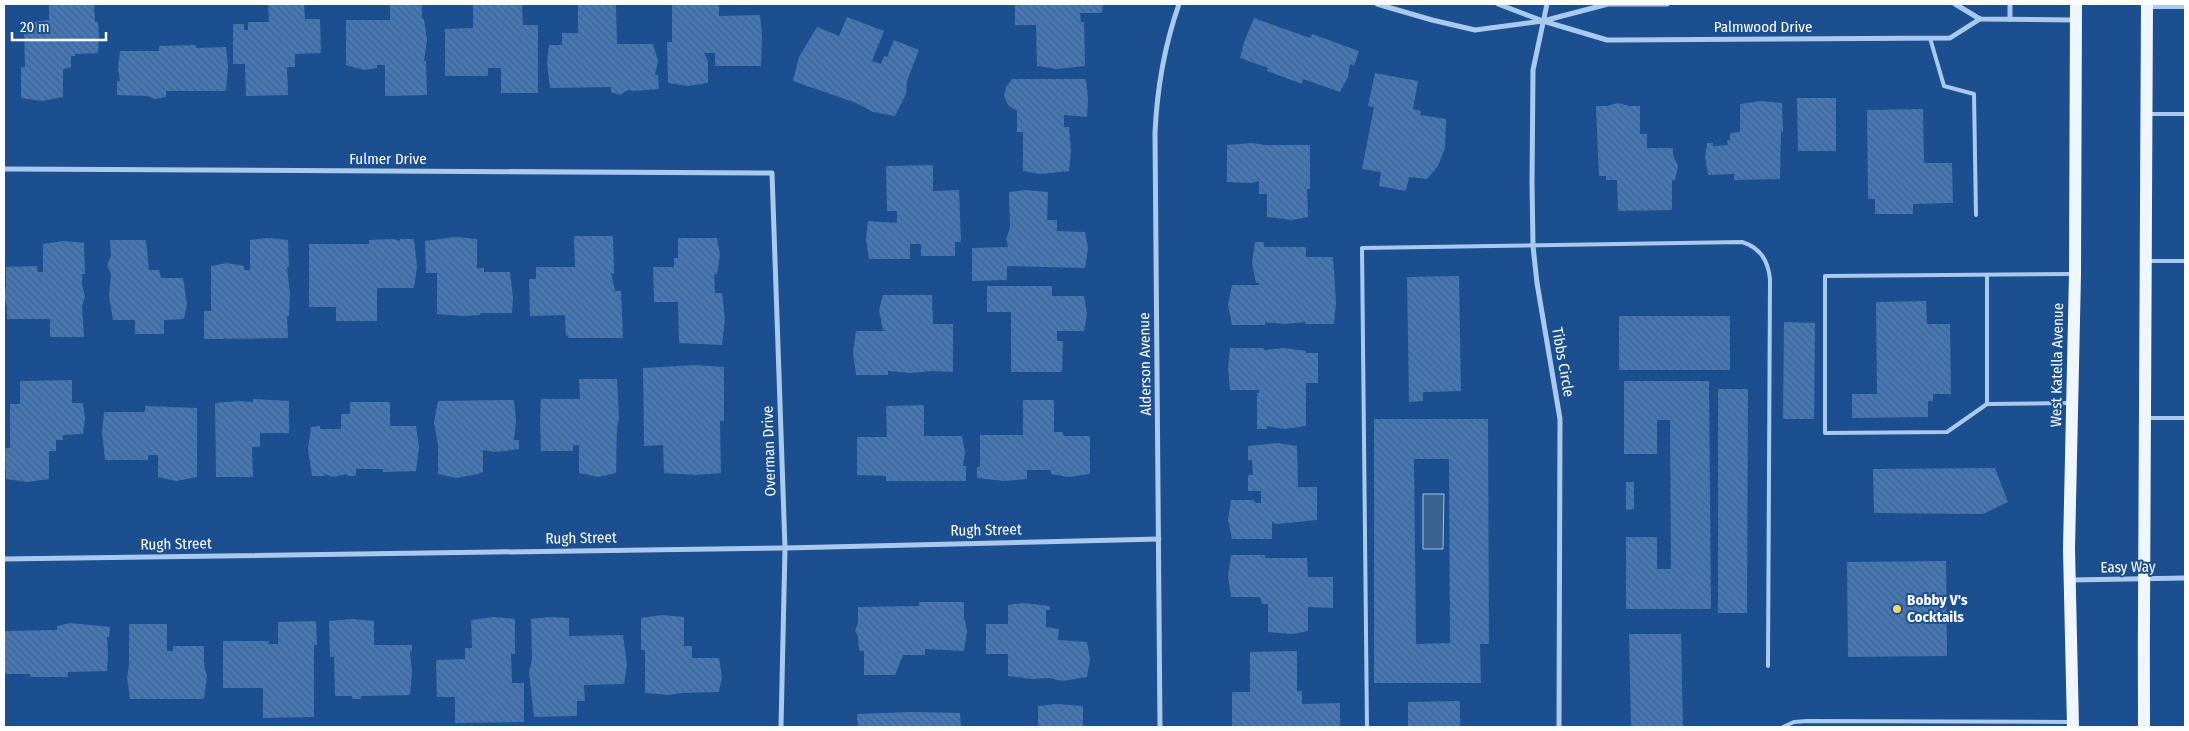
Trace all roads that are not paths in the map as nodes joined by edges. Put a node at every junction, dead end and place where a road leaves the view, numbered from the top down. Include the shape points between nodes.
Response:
1 (1179, 4) edge
2 (1377, 4) edge
3 (1498, 4) edge
4 (1547, 4) edge
5 (1667, 4) edge
6 (1955, 4) edge
7 (2010, 4) edge
8 (2076, 4) edge
9 (2147, 5) edge
10 (2185, 7) edge
11 (1980, 19) junction
12 (2010, 19) junction
13 (2076, 20) junction
14 (1543, 21) junction
15 (1930, 38) junction
16 (2147, 114) junction
17 (2185, 114) edge
18 (4, 169) edge
19 (772, 174) joint
20 (1976, 215) dead end
21 (1534, 246) junction
22 (2146, 261) junction
23 (2185, 261) edge
24 (2075, 274) junction
25 (1987, 276) junction
26 (2073, 403) junction
27 (1988, 404) junction
28 (2144, 418) junction
29 (2185, 418) edge
30 (1159, 538) junction
31 (785, 548) junction
32 (4, 558) edge
33 (2185, 578) edge
34 (2144, 579) junction
35 (2070, 580) junction
36 (1768, 666) dead end
37 (2073, 724) edge
38 (781, 727) edge
39 (1160, 727) edge
40 (1367, 727) edge
41 (1559, 727) edge
42 (1783, 727) edge
43 (2144, 727) edge

1 - 30 street, Alderson Avenue via 1163,58 1155,133
2 - 14 street, Palmwood Drive via 1475,30
3 - 14 street, Palmwood Drive
4 - 14 street, Tibbs Circle
5 - 14 street, Palmwood Drive via 1608,4
6 - 11 street
7 - 12 street
8 - 13 main road, West Katella Avenue
9 - 10 lane
9 - 16 main road
11 - 12 street
11 - 15 street, Palmwood Drive via 1950,38
12 - 13 street
13 - 24 main road, West Katella Avenue
14 - 15 street, Palmwood Drive via 1607,40
14 - 21 street, Tibbs Circle via 1533,70
15 - 20 lane via 1944,86 1974,94
16 - 17 lane
16 - 22 main road
18 - 19 street, Fulmer Drive
19 - 31 street, Overman Drive
21 - 36 lane via 1742,242 1751,245 1765,259 1770,280
21 - 40 lane via 1362,248
21 - 41 street, Tibbs Circle via 1542,319 1560,419
22 - 23 lane
22 - 28 main road
24 - 25 lane
24 - 26 main road, West Katella Avenue
25 - 27 lane
25 - 27 lane via 1825,276 1825,432 1947,432
26 - 27 lane
26 - 35 main road, West Katella Avenue
28 - 29 lane
28 - 34 main road
30 - 31 street, Rugh Street
30 - 39 street, Alderson Avenue
31 - 32 street, Rugh Street
31 - 38 street, Overman Drive
33 - 34 street, Easy Way
34 - 35 street, Easy Way
34 - 43 main road
35 - 37 main road, West Katella Avenue
37 - 42 lane via 1807,721

